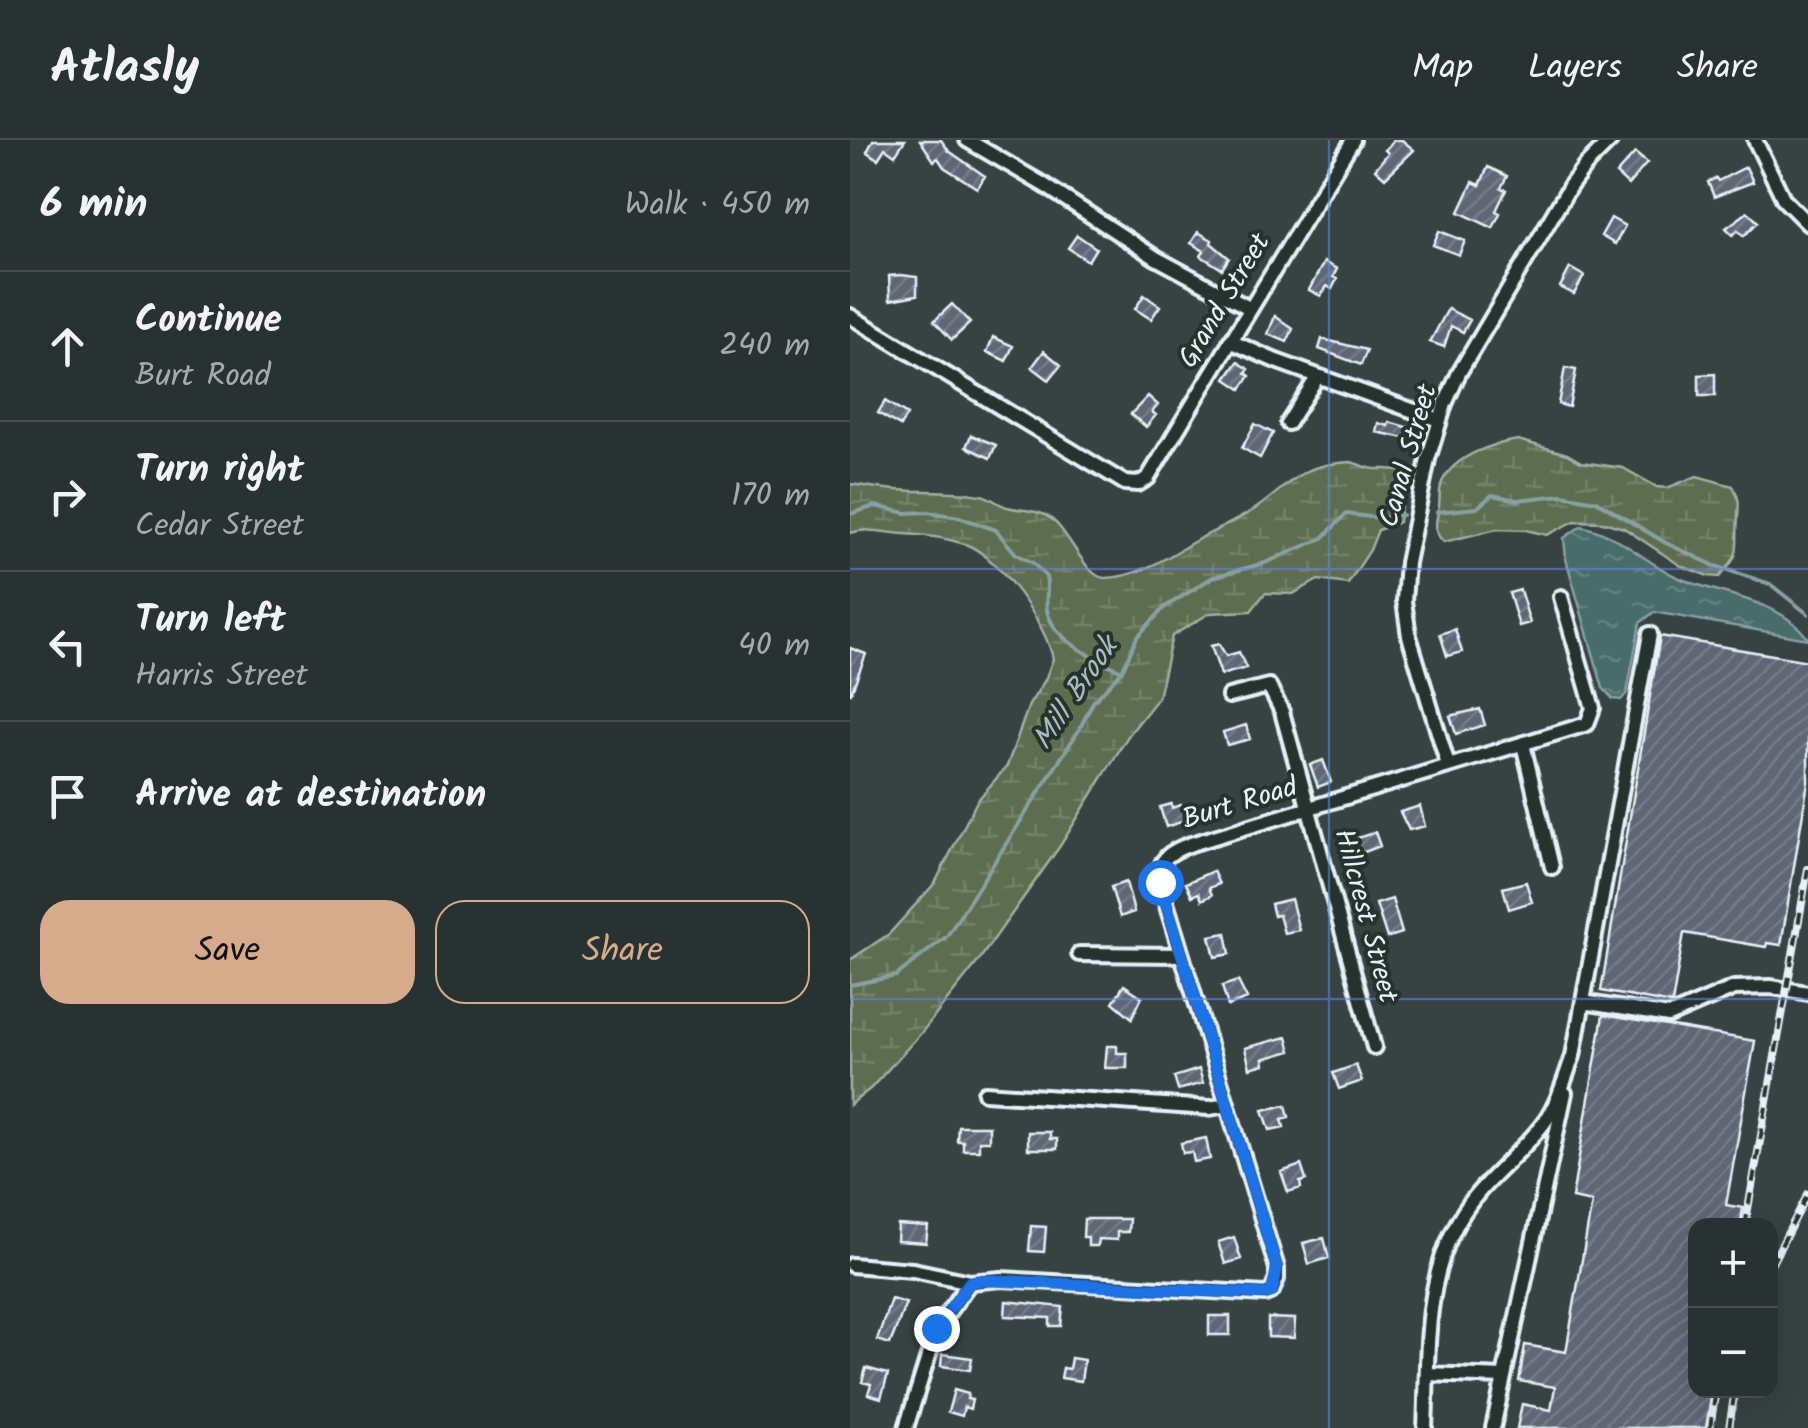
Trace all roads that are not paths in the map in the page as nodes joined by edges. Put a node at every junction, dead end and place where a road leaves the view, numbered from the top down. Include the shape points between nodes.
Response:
1 (967, 140) edge
2 (1353, 140) edge
3 (1611, 140) edge
4 (1756, 140) edge
5 (1808, 224) edge
6 (1249, 308) junction
7 (850, 316) edge
8 (1230, 340) junction
9 (1318, 376) junction
10 (1440, 420) junction
11 (1288, 424) dead end
12 (1562, 598) dead end
13 (1650, 634) dead end
14 (1229, 696) dead end
15 (1522, 744) junction
16 (1448, 765) junction
17 (1310, 810) junction
18 (1552, 867) dead end
19 (1079, 954) dead end
20 (1182, 954) junction
21 (1801, 992) edge
22 (1583, 1002) junction
23 (1374, 1047) dead end
24 (1573, 1056) junction
25 (985, 1093) dead end
26 (1227, 1104) junction
27 (852, 1265) edge
28 (970, 1282) junction
29 (1427, 1374) junction
30 (1504, 1377) junction
31 (906, 1428) edge
32 (1425, 1428) edge
33 (1493, 1428) edge

1 - 6 street
2 - 6 street, Grand Street
3 - 10 street, Canal Street via 1570,186 1459,374
4 - 5 street via 1784,200
6 - 8 street, Grand Street
7 - 8 street, Grand Street via 1125,483 1138,484 1148,478
8 - 9 street
9 - 10 street
9 - 11 street
10 - 16 street, Canal Street via 1410,542 1404,600
12 - 15 street, Burt Road via 1591,720
13 - 22 street
14 - 17 street, Hillcrest Street via 1269,686
15 - 16 street, Burt Road
15 - 18 street
16 - 17 street, Burt Road
17 - 20 street, Burt Road via 1166,857 1158,876
17 - 23 street, Hillcrest Street
19 - 20 street
20 - 26 street, Burt Road
21 - 22 street via 1734,988 1668,1016
22 - 24 street
24 - 29 street via 1546,1119 1459,1221 1430,1297
24 - 30 street
25 - 26 street
26 - 28 street, Burt Road via 1277,1268 1272,1292
27 - 28 street
28 - 31 street via 936,1328
29 - 30 street
29 - 32 street
30 - 33 street

